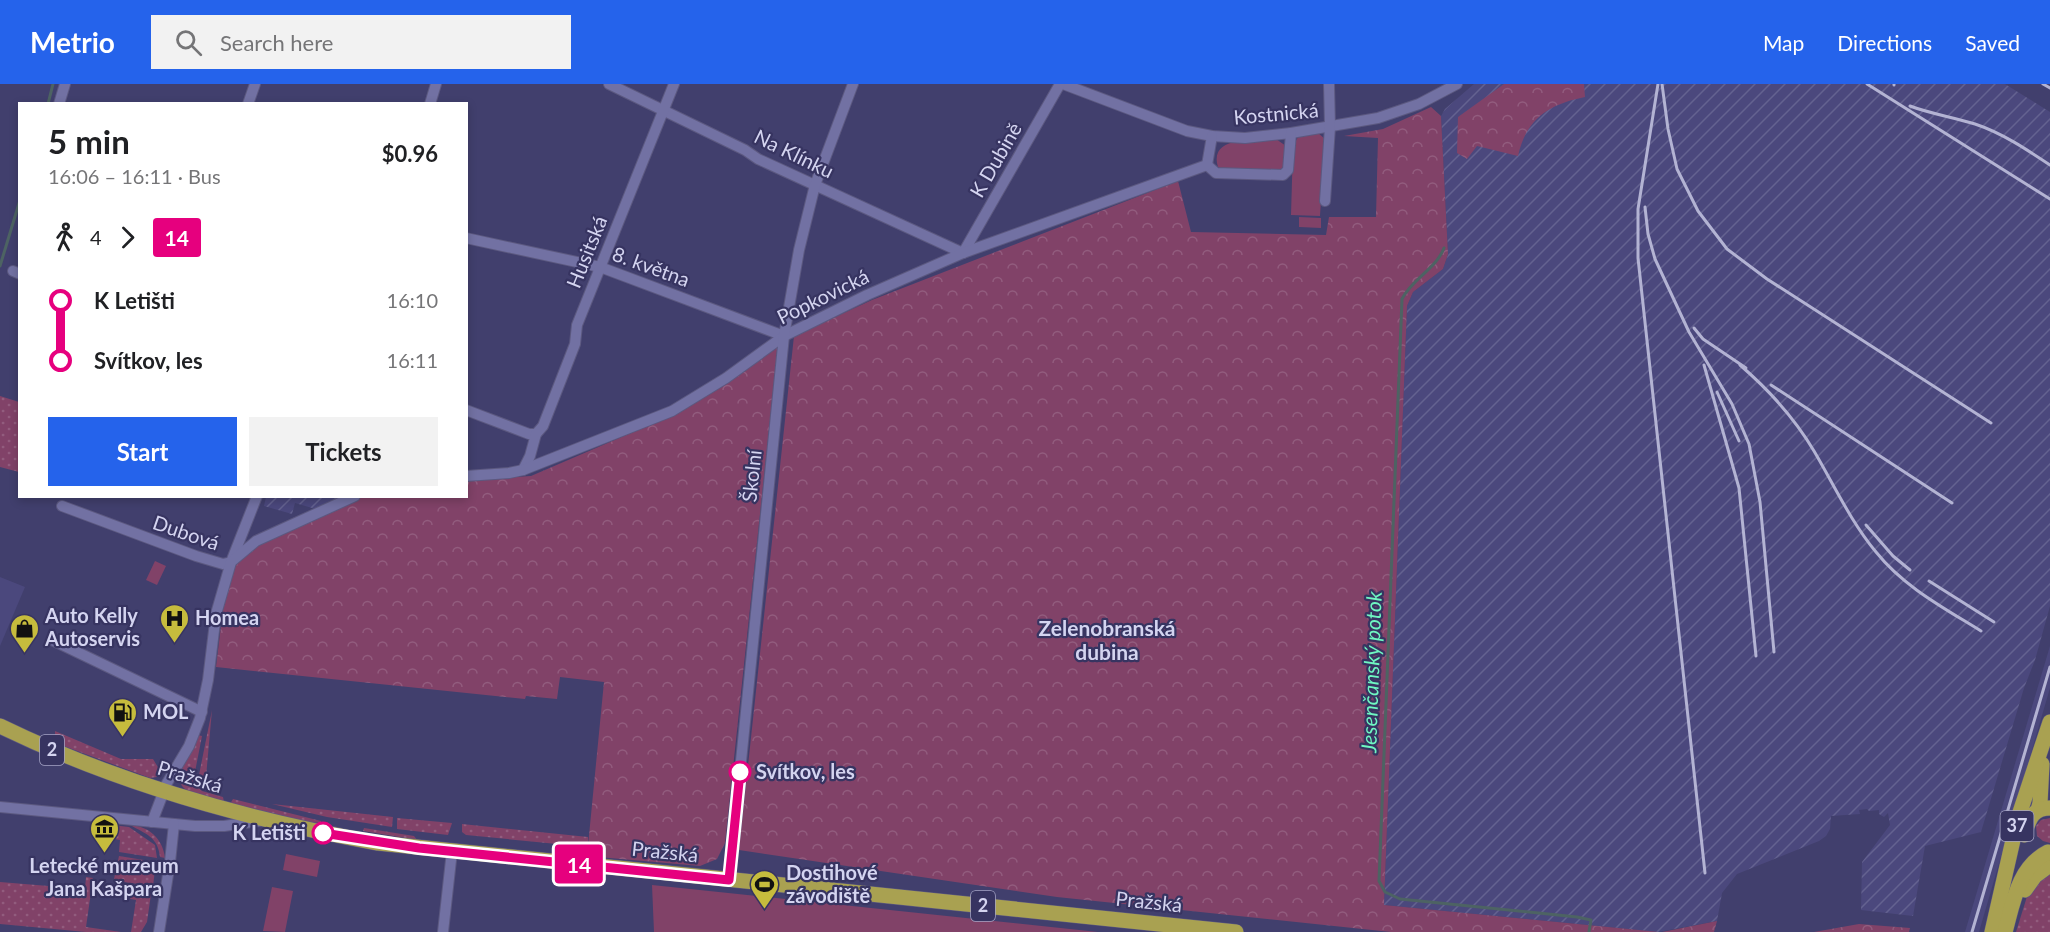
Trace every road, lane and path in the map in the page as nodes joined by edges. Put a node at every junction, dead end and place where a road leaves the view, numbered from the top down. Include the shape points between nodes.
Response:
1 (65, 84) edge
2 (255, 84) edge
3 (436, 84) edge
4 (609, 84) edge
5 (674, 84) edge
6 (853, 84) edge
7 (1061, 84) edge
8 (1329, 84) edge
9 (1457, 84) edge
10 (60, 102) edge
11 (249, 102) edge
12 (431, 102) edge
13 (663, 110) junction
14 (1330, 127) junction
15 (1291, 134) junction
16 (1212, 136) junction
17 (1207, 165) junction
18 (815, 185) junction
19 (1325, 201) dead end
20 (468, 238) edge
21 (963, 253) junction
22 (600, 267) junction
23 (784, 336) junction
24 (468, 411) edge
25 (536, 434) junction
26 (533, 447) junction
27 (544, 463) junction
28 (523, 470) junction
29 (468, 476) edge
30 (256, 498) edge
31 (351, 498) edge
32 (62, 506) dead end
33 (231, 562) junction
34 (52, 640) dead end
35 (202, 712) junction
36 (2050, 722) edge
37 (0, 726) edge
38 (2050, 732) edge
39 (163, 791) junction
40 (0, 807) edge
41 (2044, 809) edge
42 (152, 822) junction
43 (278, 823) junction
44 (174, 824) junction
45 (2026, 828) junction
46 (452, 851) junction
47 (2049, 856) edge
48 (729, 880) junction
49 (1999, 931) edge
50 (159, 932) edge
51 (443, 932) edge
52 (1236, 932) edge

1 - 10 street
2 - 11 street
3 - 12 street
4 - 13 street, Na Klínku
5 - 13 street, Husitská
6 - 18 street, Školní
7 - 16 street, Kostnická via 1174,127
7 - 21 street, K Dubině
8 - 14 street
9 - 14 street, Kostnická via 1402,111
13 - 18 street, Na Klínku
13 - 22 street, Husitská
14 - 15 street, Kostnická
14 - 19 street
15 - 16 street, Kostnická
15 - 17 street via 1288,170 1283,175 1216,173
16 - 17 street
17 - 21 street, Popkovická
18 - 21 street, Na Klínku
18 - 23 street, Školní
20 - 22 street, 8. května
21 - 23 street, Popkovická
22 - 23 street, 8. května
22 - 25 street, Husitská via 577,326 575,344 543,426
23 - 27 street, Popkovická via 672,411
23 - 48 street, Školní
24 - 25 street
25 - 26 street, Husitská
26 - 27 street
26 - 28 street, Husitská
27 - 28 street, Popkovická
28 - 29 street, Popkovická
30 - 33 street
31 - 33 street via 256,541
32 - 33 street, Dubová via 199,558
33 - 35 street via 215,618
34 - 35 street
35 - 39 street via 189,746
36 - 49 main road, 37 via 2019,818
37 - 39 main road, Pražská / 2 via 72,758
38 - 41 main road, 37 via 2041,770 2040,803
39 - 42 street
39 - 43 main road, Pražská / 2
40 - 42 street
41 - 45 main road, 37 via 2031,816
42 - 44 street
43 - 44 street
43 - 46 main road, Pražská / 2 via 378,843
44 - 50 street
45 - 47 main road, 37 via 2030,843
45 - 49 main road, 37
46 - 48 main road, Pražská / 2
46 - 51 street
47 - 49 main road, 37 via 2036,859 2023,876
48 - 52 main road, Pražská / 2

